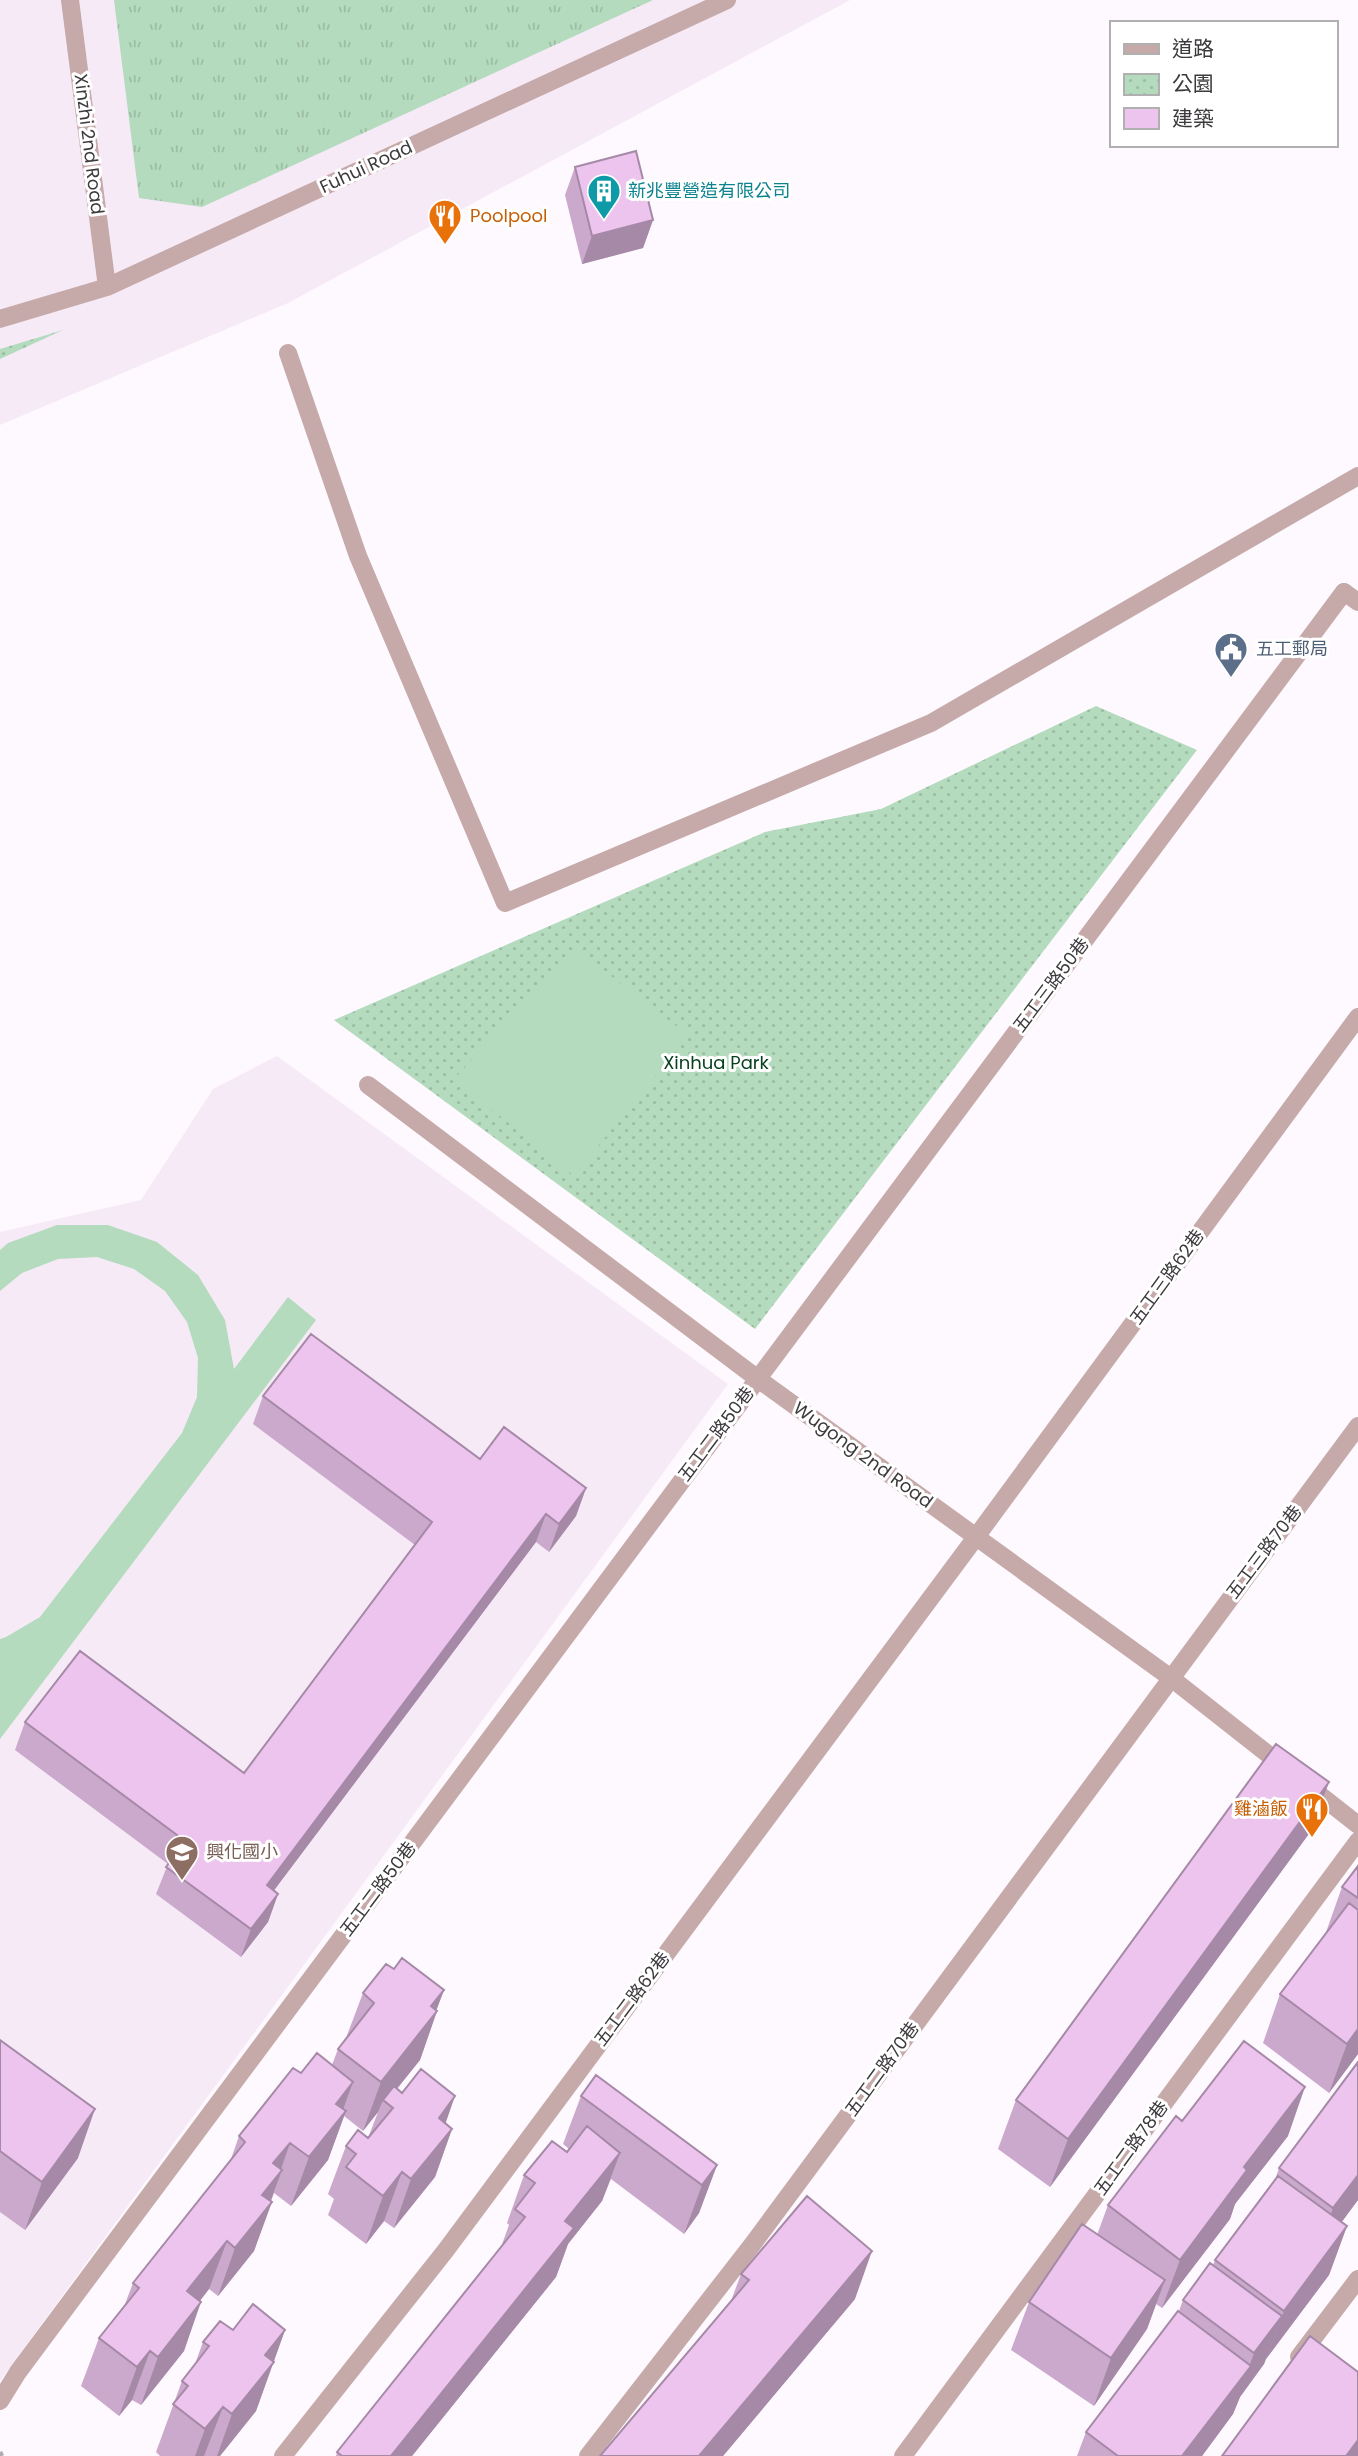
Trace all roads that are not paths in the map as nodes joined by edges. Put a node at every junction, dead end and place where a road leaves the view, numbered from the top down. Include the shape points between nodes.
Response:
1 (70, 0) edge
2 (727, 0) edge
3 (107, 287) junction
4 (0, 319) edge
5 (288, 353) dead end
6 (1358, 476) edge
7 (1351, 597) edge
8 (1358, 1017) edge
9 (368, 1085) dead end
10 (758, 1379) junction
11 (1358, 1426) edge
12 (976, 1537) junction
13 (1171, 1678) junction
14 (1358, 1825) edge
15 (1358, 1841) edge
16 (1358, 2279) edge
17 (1292, 2367) edge
18 (0, 2401) edge
19 (283, 2456) edge
20 (588, 2456) edge
21 (903, 2456) edge

1 - 3 street, Xinzhi 2nd Road
2 - 3 street, Fuhui Road
3 - 4 street, Fuhui Road
5 - 6 street via 358,556 505,903 931,723
7 - 10 street, 五工三路50巷
8 - 12 street, 五工三路62巷
9 - 10 street, Wugong 2nd Road
10 - 12 street, Wugong 2nd Road
10 - 18 street, 五工二路50巷
11 - 13 street, 五工三路70巷
12 - 13 street, Wugong 2nd Road
12 - 19 street, 五工二路62巷 via 446,2250
13 - 14 street, Wugong 2nd Road
13 - 20 street, 五工二路70巷 via 752,2245
15 - 21 street, 五工二路78巷
16 - 17 street

